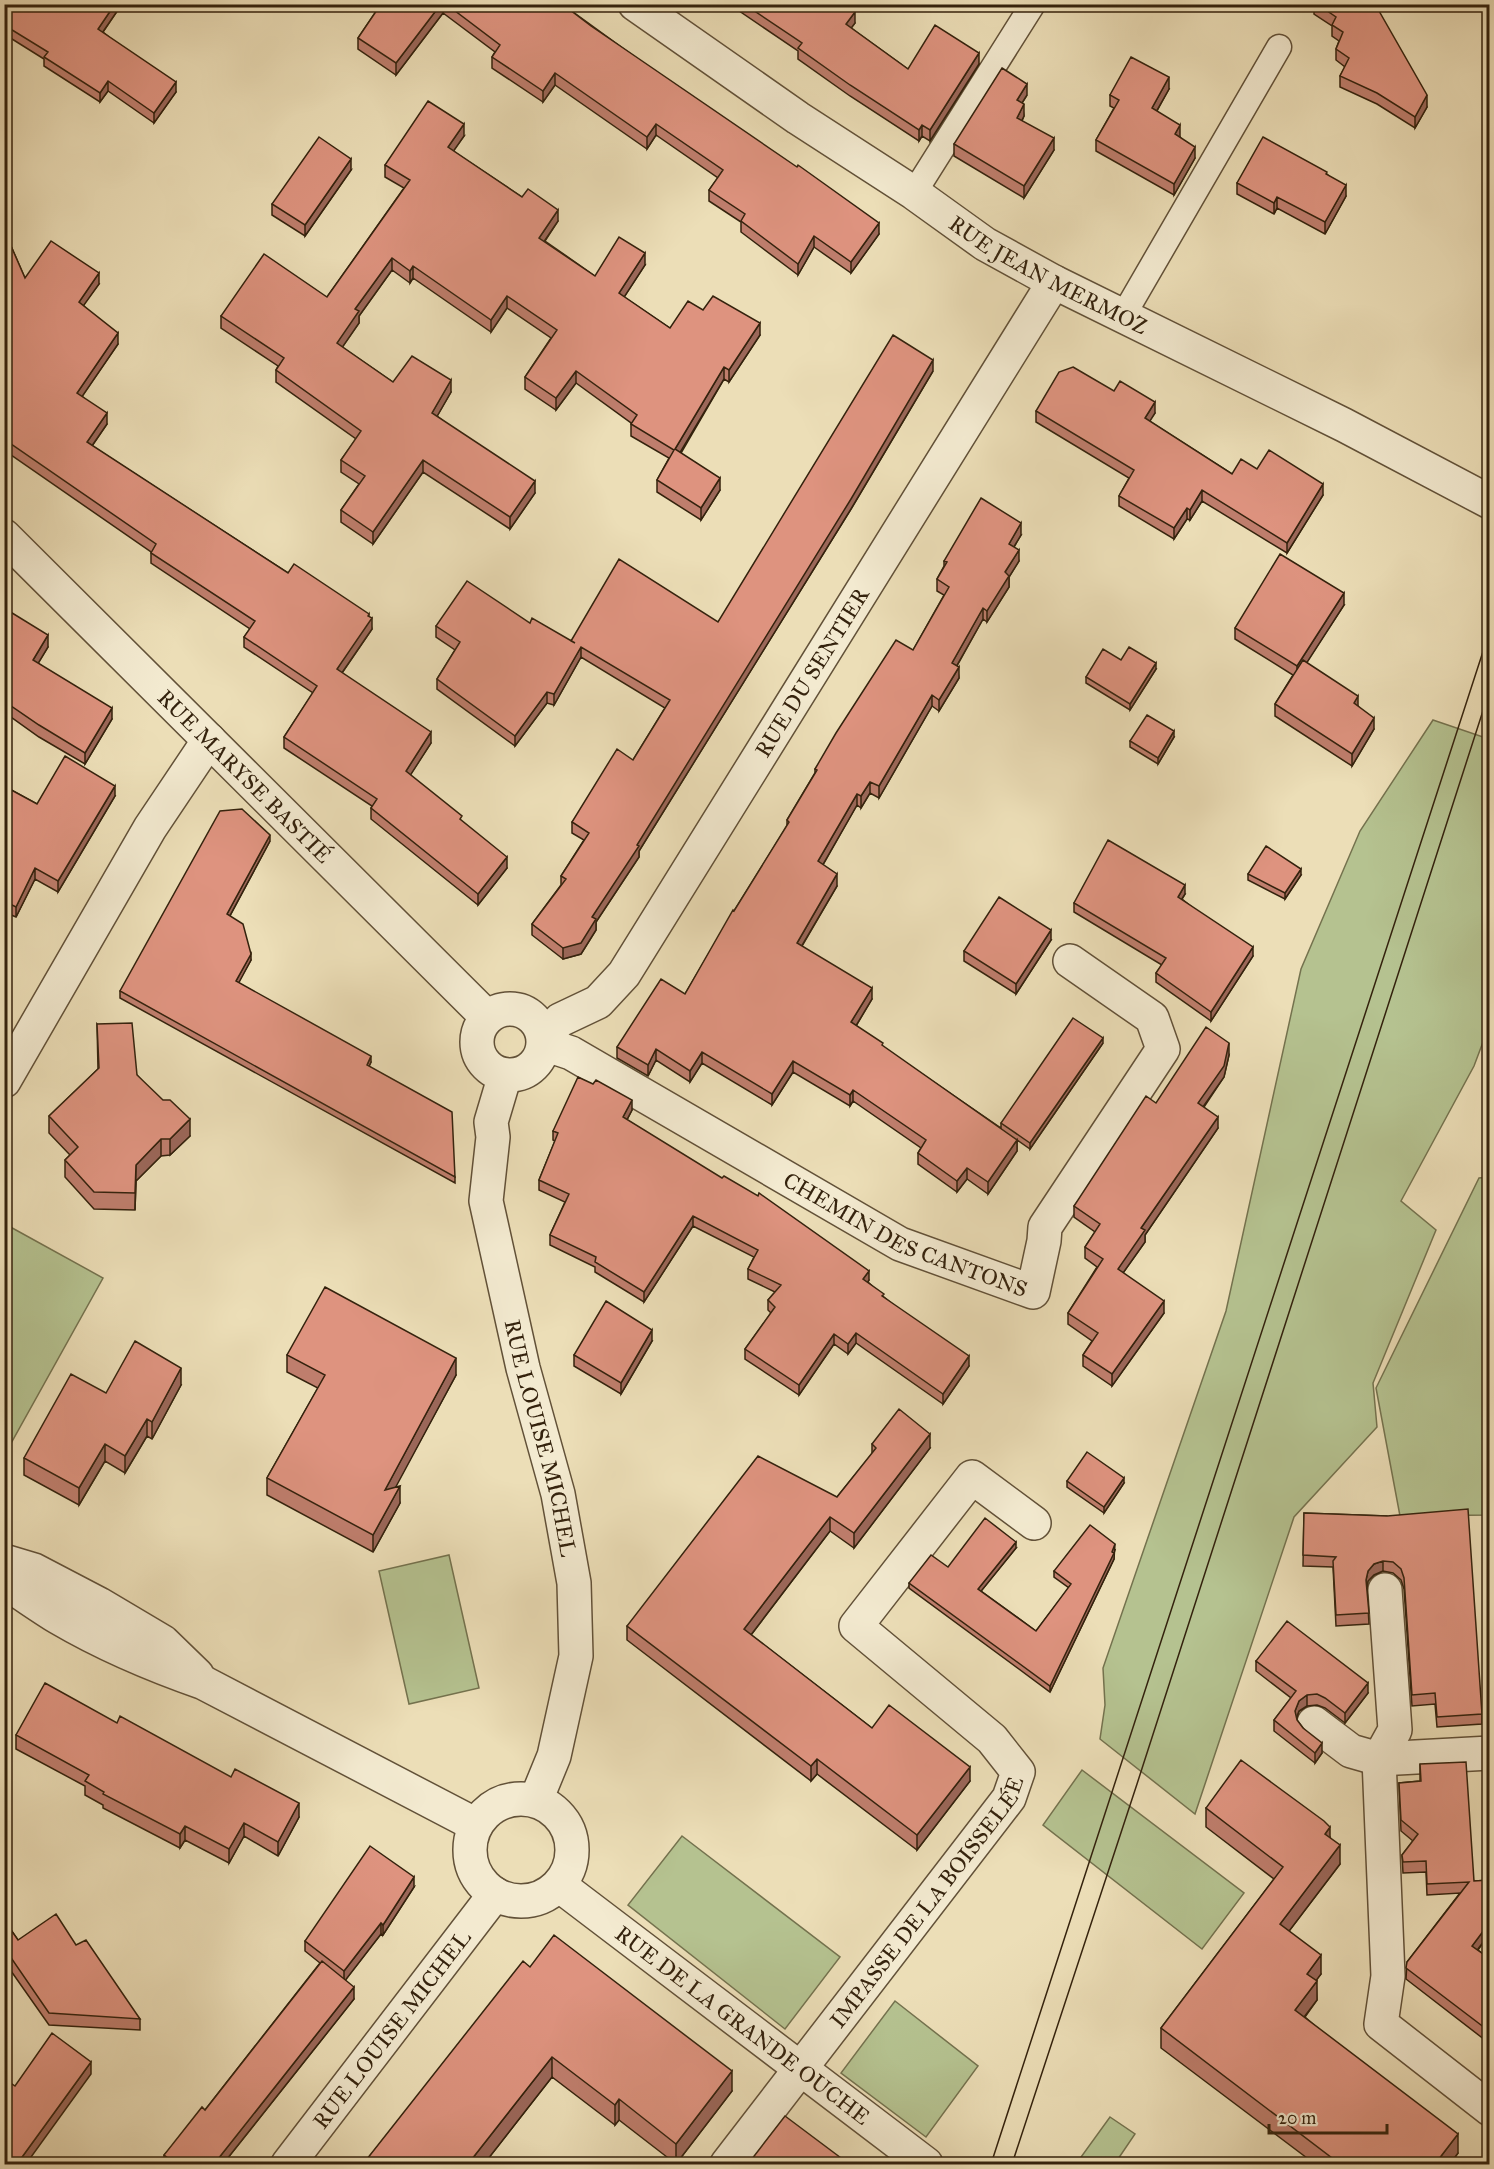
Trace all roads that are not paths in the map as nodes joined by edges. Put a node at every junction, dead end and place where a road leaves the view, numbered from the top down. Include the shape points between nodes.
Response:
1 (635, 4) edge
2 (1033, 4) edge
3 (1279, 47) dead end
4 (914, 193) junction
5 (1054, 282) junction
6 (1123, 316) junction
7 (1490, 502) edge
8 (4, 536) edge
9 (208, 740) junction
10 (1070, 961) dead end
11 (487, 1017) junction
12 (544, 1040) junction
13 (505, 1076) junction
14 (4, 1082) edge
15 (1034, 1523) dead end
16 (4, 1561) edge
17 (4, 1582) edge
18 (1385, 1590) dead end
19 (204, 1683) junction
20 (1314, 1723) dead end
21 (1490, 1753) edge
22 (1379, 1759) junction
23 (536, 1800) junction
24 (476, 1825) junction
25 (559, 1885) junction
26 (495, 1894) junction
27 (800, 2069) junction
28 (1490, 2109) edge
29 (288, 2164) edge
30 (727, 2164) edge
31 (926, 2164) edge

1 - 4 street, RUE JEAN MERMOZ
2 - 4 lane
3 - 6 lane
4 - 5 street, RUE JEAN MERMOZ via 986,244
5 - 6 street, RUE JEAN MERMOZ
5 - 12 street, RUE DU SENTIER via 624,974 598,1002 560,1020
6 - 7 street, RUE JEAN MERMOZ
8 - 9 street, RUE MARYSE BASTIÉ
9 - 11 street, RUE MARYSE BASTIÉ
9 - 14 street via 150,828
10 - 12 street, CHEMIN DES CANTONS via 1152,1018 1163,1049 1045,1227 1033,1292 900,1244
11 - 12 street via 506,1008 518,1009 535,1019
11 - 13 street via 479,1029 478,1053 490,1069
12 - 13 street via 537,1062 527,1071
13 - 23 street, RUE LOUISE MICHEL via 491,1122 486,1202 523,1368 558,1494 574,1593 576,1656 554,1756
15 - 27 street, IMPASSE DE LA BOISSELÉE via 972,1477 856,1626 992,1739 1018,1772 1009,1798
16 - 19 street via 34,1570 163,1642
17 - 19 street via 83,1631
18 - 22 street via 1395,1730
19 - 24 street
20 - 22 street via 1351,1751
21 - 22 street
22 - 28 street via 1388,1976 1381,2024
23 - 24 street via 502,1802 487,1811
23 - 25 street via 564,1820 571,1836 569,1870
24 - 26 street via 470,1840 474,1871
25 - 26 street via 545,1896 528,1901
25 - 27 street, RUE DE LA GRANDE OUCHE
26 - 29 street, RUE LOUISE MICHEL
27 - 30 street
27 - 31 street, RUE DE LA GRANDE OUCHE

